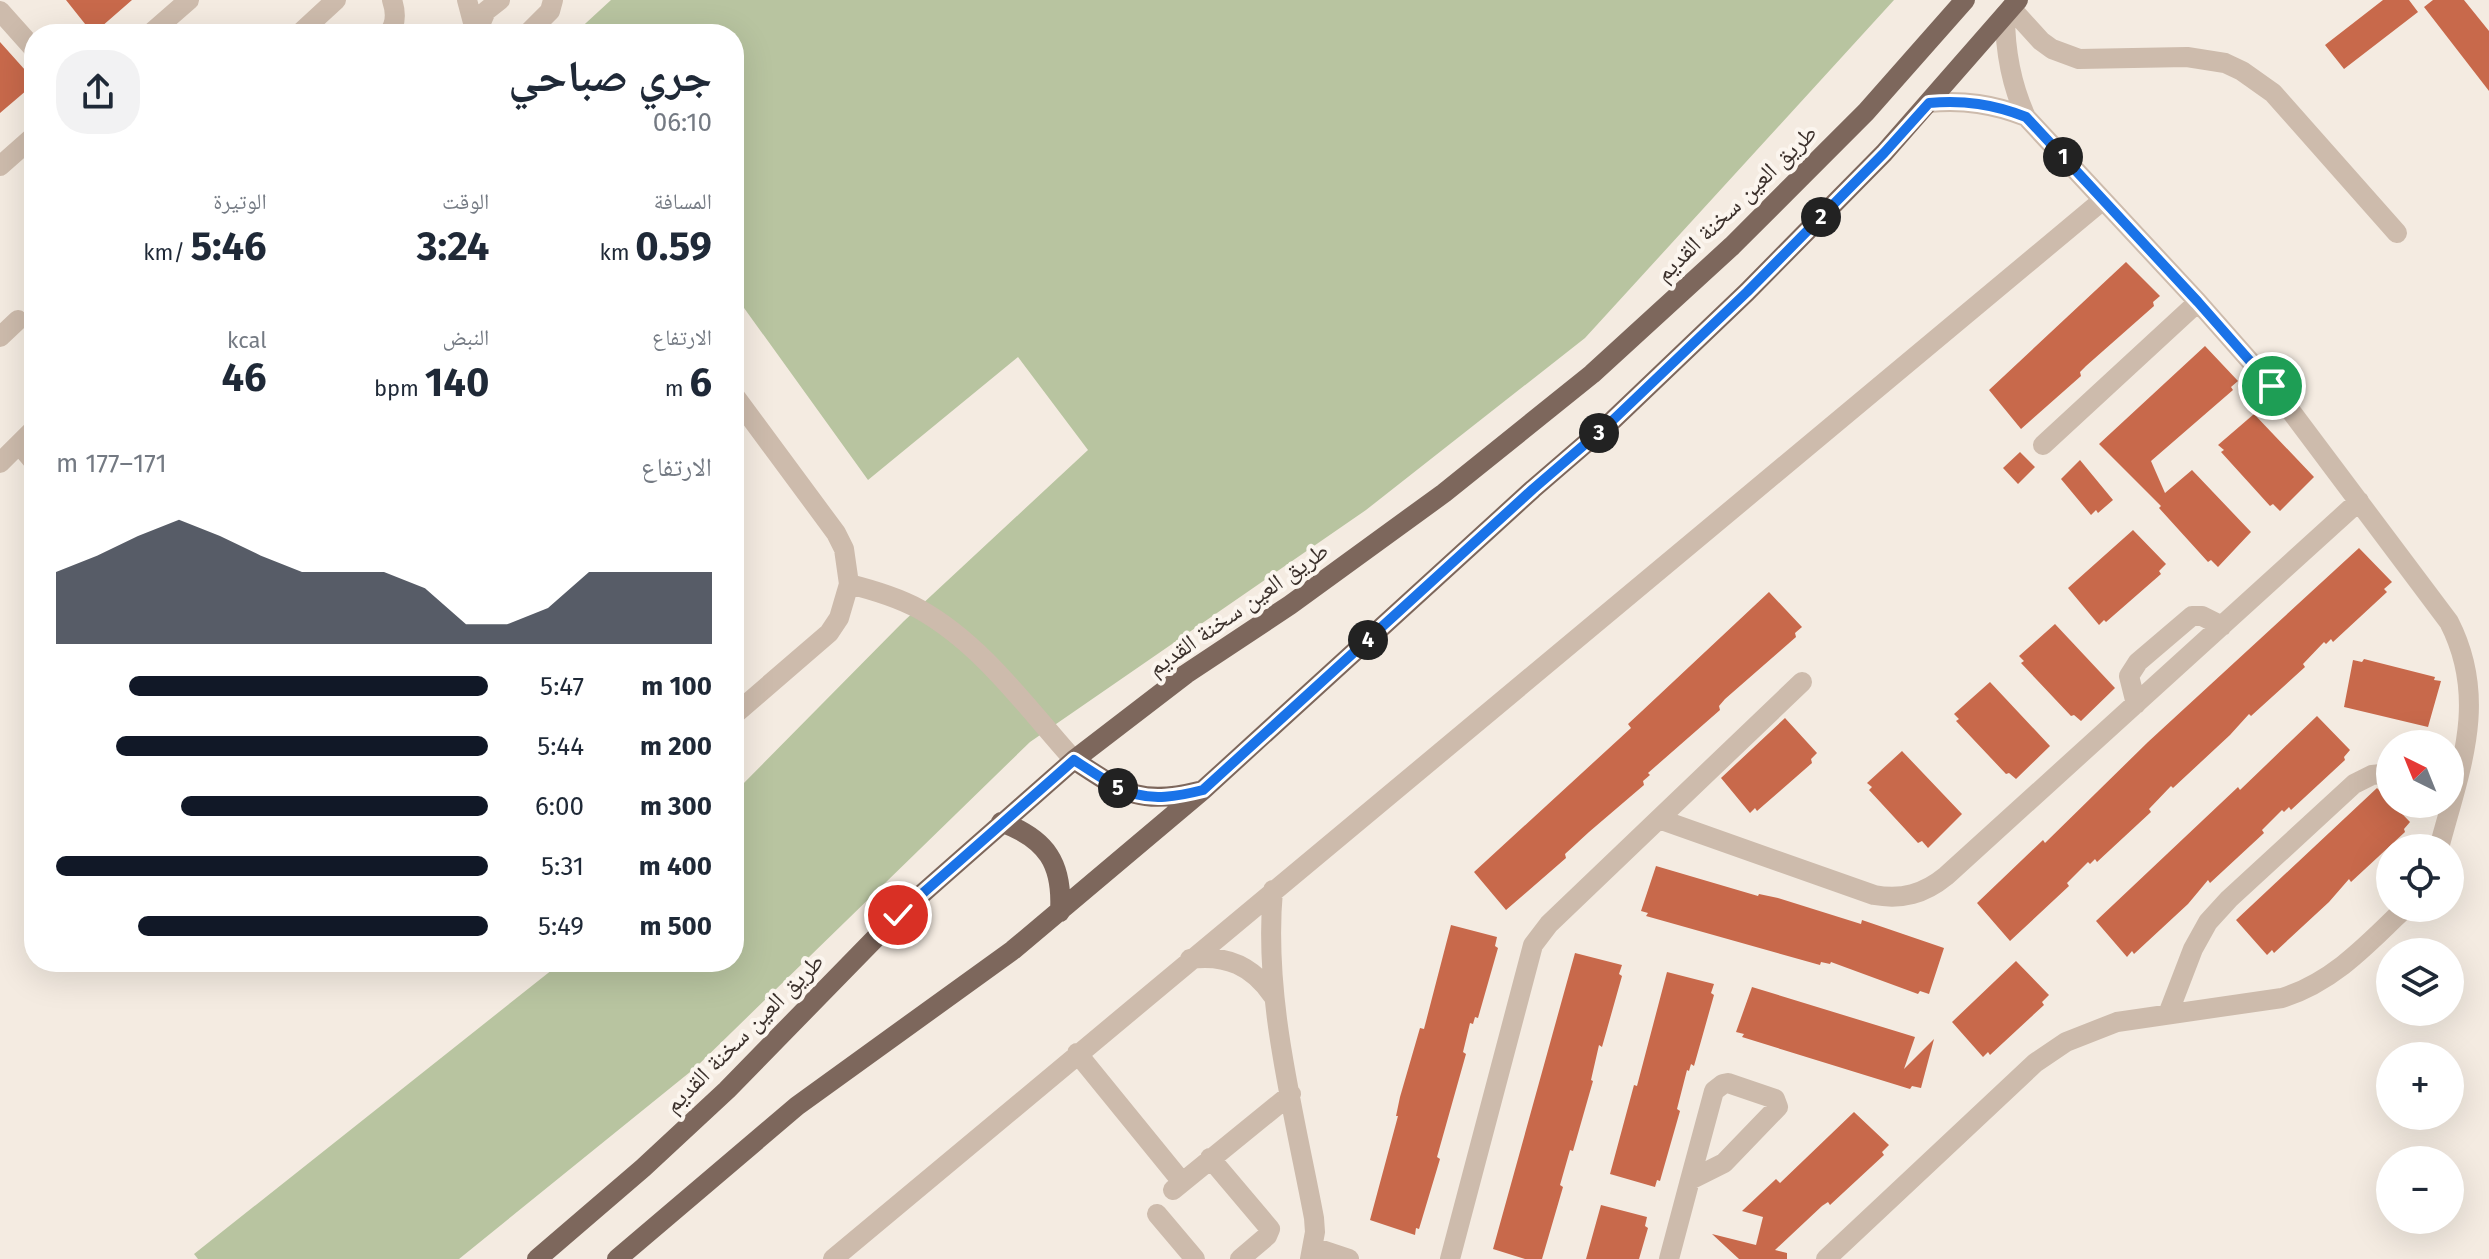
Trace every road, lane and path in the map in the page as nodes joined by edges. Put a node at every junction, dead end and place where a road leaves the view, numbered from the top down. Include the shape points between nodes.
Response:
1 (189, 0) edge
2 (336, 0) edge
3 (392, 0) edge
4 (467, 0) edge
5 (500, 0) edge
6 (1965, 0) edge
7 (555, 4) edge
8 (2011, 8) edge
9 (0, 11) edge
10 (161, 24) edge
11 (310, 24) edge
12 (393, 24) edge
13 (473, 24) edge
14 (480, 24) edge
15 (536, 24) edge
16 (24, 38) edge
17 (1929, 103) junction
18 (2026, 117) junction
19 (24, 145) edge
20 (0, 166) edge
21 (2103, 200) junction
22 (2397, 233) dead end
23 (2198, 302) junction
24 (744, 409) edge
25 (24, 439) edge
26 (19, 444) junction
27 (2043, 445) dead end
28 (24, 450) edge
29 (0, 463) edge
30 (2359, 501) junction
31 (849, 584) junction
32 (2222, 626) junction
33 (1802, 682) dead end
34 (2136, 704) junction
35 (744, 706) edge
36 (2464, 739) edge
37 (1074, 760) junction
38 (2376, 775) edge
39 (1203, 790) junction
40 (1659, 819) junction
41 (1001, 822) junction
42 (1273, 890) junction
43 (1060, 912) junction
44 (2390, 922) edge
45 (1190, 959) junction
46 (1273, 996) junction
47 (2168, 1014) junction
48 (1077, 1053) junction
49 (1291, 1094) junction
50 (1210, 1158) junction
51 (1690, 1180) junction
52 (1157, 1214) dead end
53 (1312, 1253) edge
54 (537, 1259) edge
55 (617, 1259) edge
56 (833, 1259) edge
57 (1195, 1259) edge
58 (1240, 1259) edge
59 (1349, 1259) edge
60 (1450, 1259) edge
61 (1669, 1259) edge
62 (1826, 1259) edge

1 - 10 street
2 - 11 street
3 - 12 street
4 - 13 street
5 - 14 street
6 - 37 main road, طريق العين سخنة القديم via 1866,112 1755,224 1592,374 1444,493 1186,674
7 - 15 street
8 - 17 main road
8 - 18 street via 2009,68
8 - 22 street via 2041,41 2079,59 2187,57 2242,71 2273,93
9 - 16 street
17 - 18 street via 1978,103
17 - 39 main road via 1768,271 1613,420
18 - 21 street
19 - 20 street
21 - 23 street
21 - 42 street
23 - 27 street
23 - 30 street via 2272,386
24 - 31 street via 836,533 849,566
25 - 26 street
26 - 28 street
26 - 29 street
30 - 32 street
30 - 36 street via 2458,638 2469,682
31 - 35 street via 829,633
31 - 37 street via 888,595 947,628 997,673
32 - 34 street
32 - 34 street via 2192,616 2138,662 2129,676
33 - 40 street
34 - 40 street via 1946,876 1920,893 1874,895
37 - 39 main road via 1124,792 1148,798
37 - 41 main road, طريق العين سخنة القديم
38 - 47 street via 2354,784 2218,910 2199,935
39 - 43 main road
40 - 60 street via 1533,945
41 - 43 main road via 1024,830 1056,865 1062,888
41 - 54 main road, طريق العين سخنة القديم via 898,915 727,1090
42 - 45 street
42 - 46 street
43 - 55 main road via 797,1106
44 - 47 street via 2345,965 2307,989 2282,998
45 - 46 street via 1218,958 1244,967
45 - 48 street
46 - 49 street
47 - 62 street via 2099,1027 2050,1052
48 - 50 street via 1177,1186
48 - 56 street
49 - 50 street
49 - 53 street via 1314,1218
50 - 58 street via 1270,1229
51 - 51 street via 1718,1087 1734,1084 1775,1099 1776,1111 1733,1155
51 - 61 street
52 - 57 street
53 - 59 street

